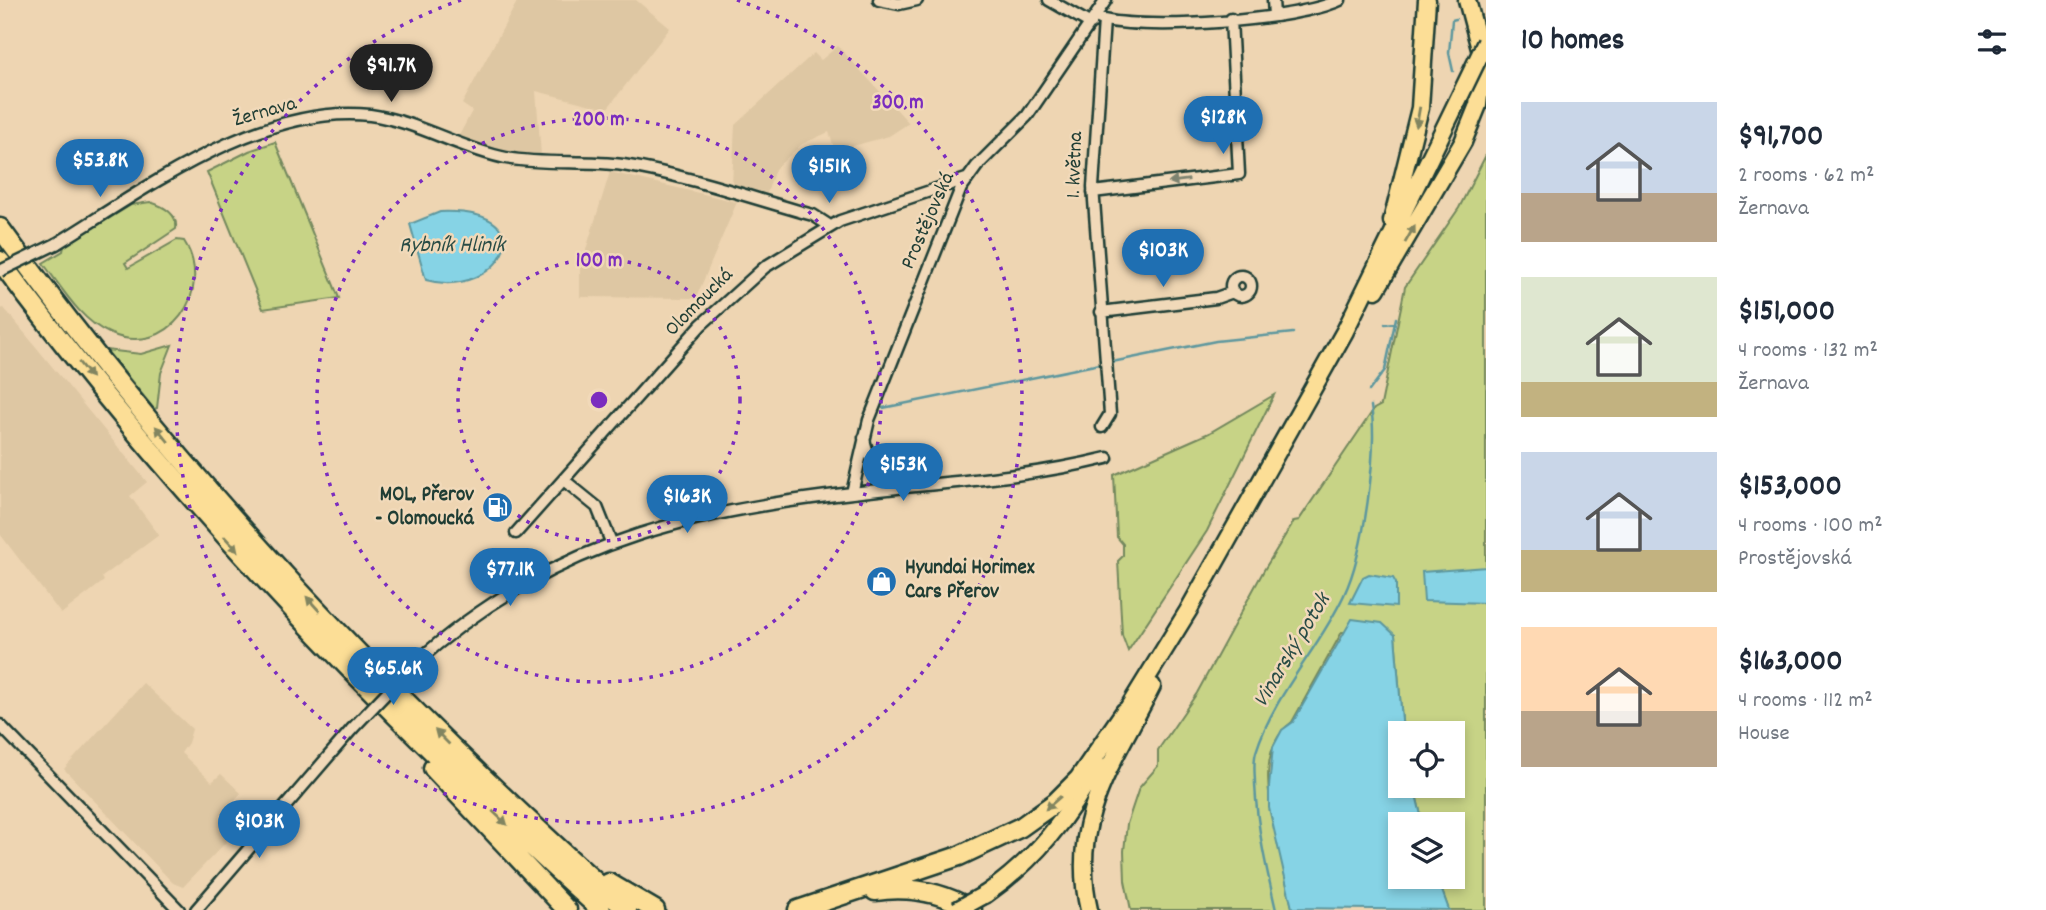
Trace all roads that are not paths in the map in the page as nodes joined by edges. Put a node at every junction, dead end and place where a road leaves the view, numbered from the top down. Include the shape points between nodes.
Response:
1 (879, 0) edge
2 (917, 0) edge
3 (1049, 0) edge
4 (1106, 0) edge
5 (1273, 0) edge
6 (1340, 0) edge
7 (1427, 0) edge
8 (1467, 0) edge
9 (1274, 16) junction
10 (1231, 19) junction
11 (1097, 21) junction
12 (1486, 42) edge
13 (966, 179) junction
14 (1093, 192) junction
15 (830, 226) junction
16 (0, 228) edge
17 (1382, 258) junction
18 (0, 261) edge
19 (0, 271) edge
20 (1233, 292) dead end
21 (1101, 312) junction
22 (1345, 331) junction
23 (1102, 427) dead end
24 (864, 435) junction
25 (1107, 458) dead end
26 (565, 481) junction
27 (950, 482) junction
28 (852, 493) junction
29 (516, 533) dead end
30 (611, 542) junction
31 (1188, 611) junction
32 (363, 685) junction
33 (1125, 712) junction
34 (0, 726) edge
35 (562, 852) junction
36 (819, 904) junction
37 (179, 910) edge
38 (196, 910) edge
39 (567, 910) edge
40 (601, 910) edge
41 (626, 910) edge
42 (655, 910) edge
43 (798, 910) edge
44 (957, 910) edge
45 (972, 910) edge
46 (1088, 910) edge

1 - 2 street via 900,4
3 - 11 street
4 - 11 street, Prostějovská
5 - 9 street
6 - 9 street via 1309,12
7 -> 17 main road via 1420,108
22 -> 8 main road via 1390,269 1476,113 1483,60
9 - 10 street
10 - 11 street
10 -> 14 street via 1239,174
11 - 13 street, Prostějovská via 1022,122
11 - 14 street, 1. května
12 - 17 main road, bridge
13 - 15 street, Olomoucká
13 - 24 street, Prostějovská
14 - 21 street, 1. května
15 - 19 street, Žernava, bridge via 813,215 649,170 505,158 392,120 347,114 285,124 227,144
15 - 26 street, Olomoucká via 777,258 718,307
35 -> 16 highway via 376,671 253,539 119,384
17 - 22 main road
18 -> 32 highway via 163,467
20 - 21 street via 1216,299
21 - 23 street, 1. května via 1110,414
22 - 31 main road
24 - 27 street via 869,456 886,473
24 - 28 street, Prostějovská
25 - 27 street
26 - 29 street, Olomoucká
26 - 30 street via 597,507
27 - 28 street
28 - 30 street via 701,516
30 - 38 street, bridge via 504,594 413,665
31 - 33 main road
31 - 46 main road via 1091,807 1083,855
32 - 39 highway via 443,780
32 -> 40 highway via 476,797
33 -> 36 highway via 1079,779 1021,827 959,856
33 - 44 main road, bridge via 1059,827 1022,867
34 - 37 street
35 - 41 highway
35 - 42 highway
36 - 43 highway
36 - 45 highway via 868,892 907,889 937,894

